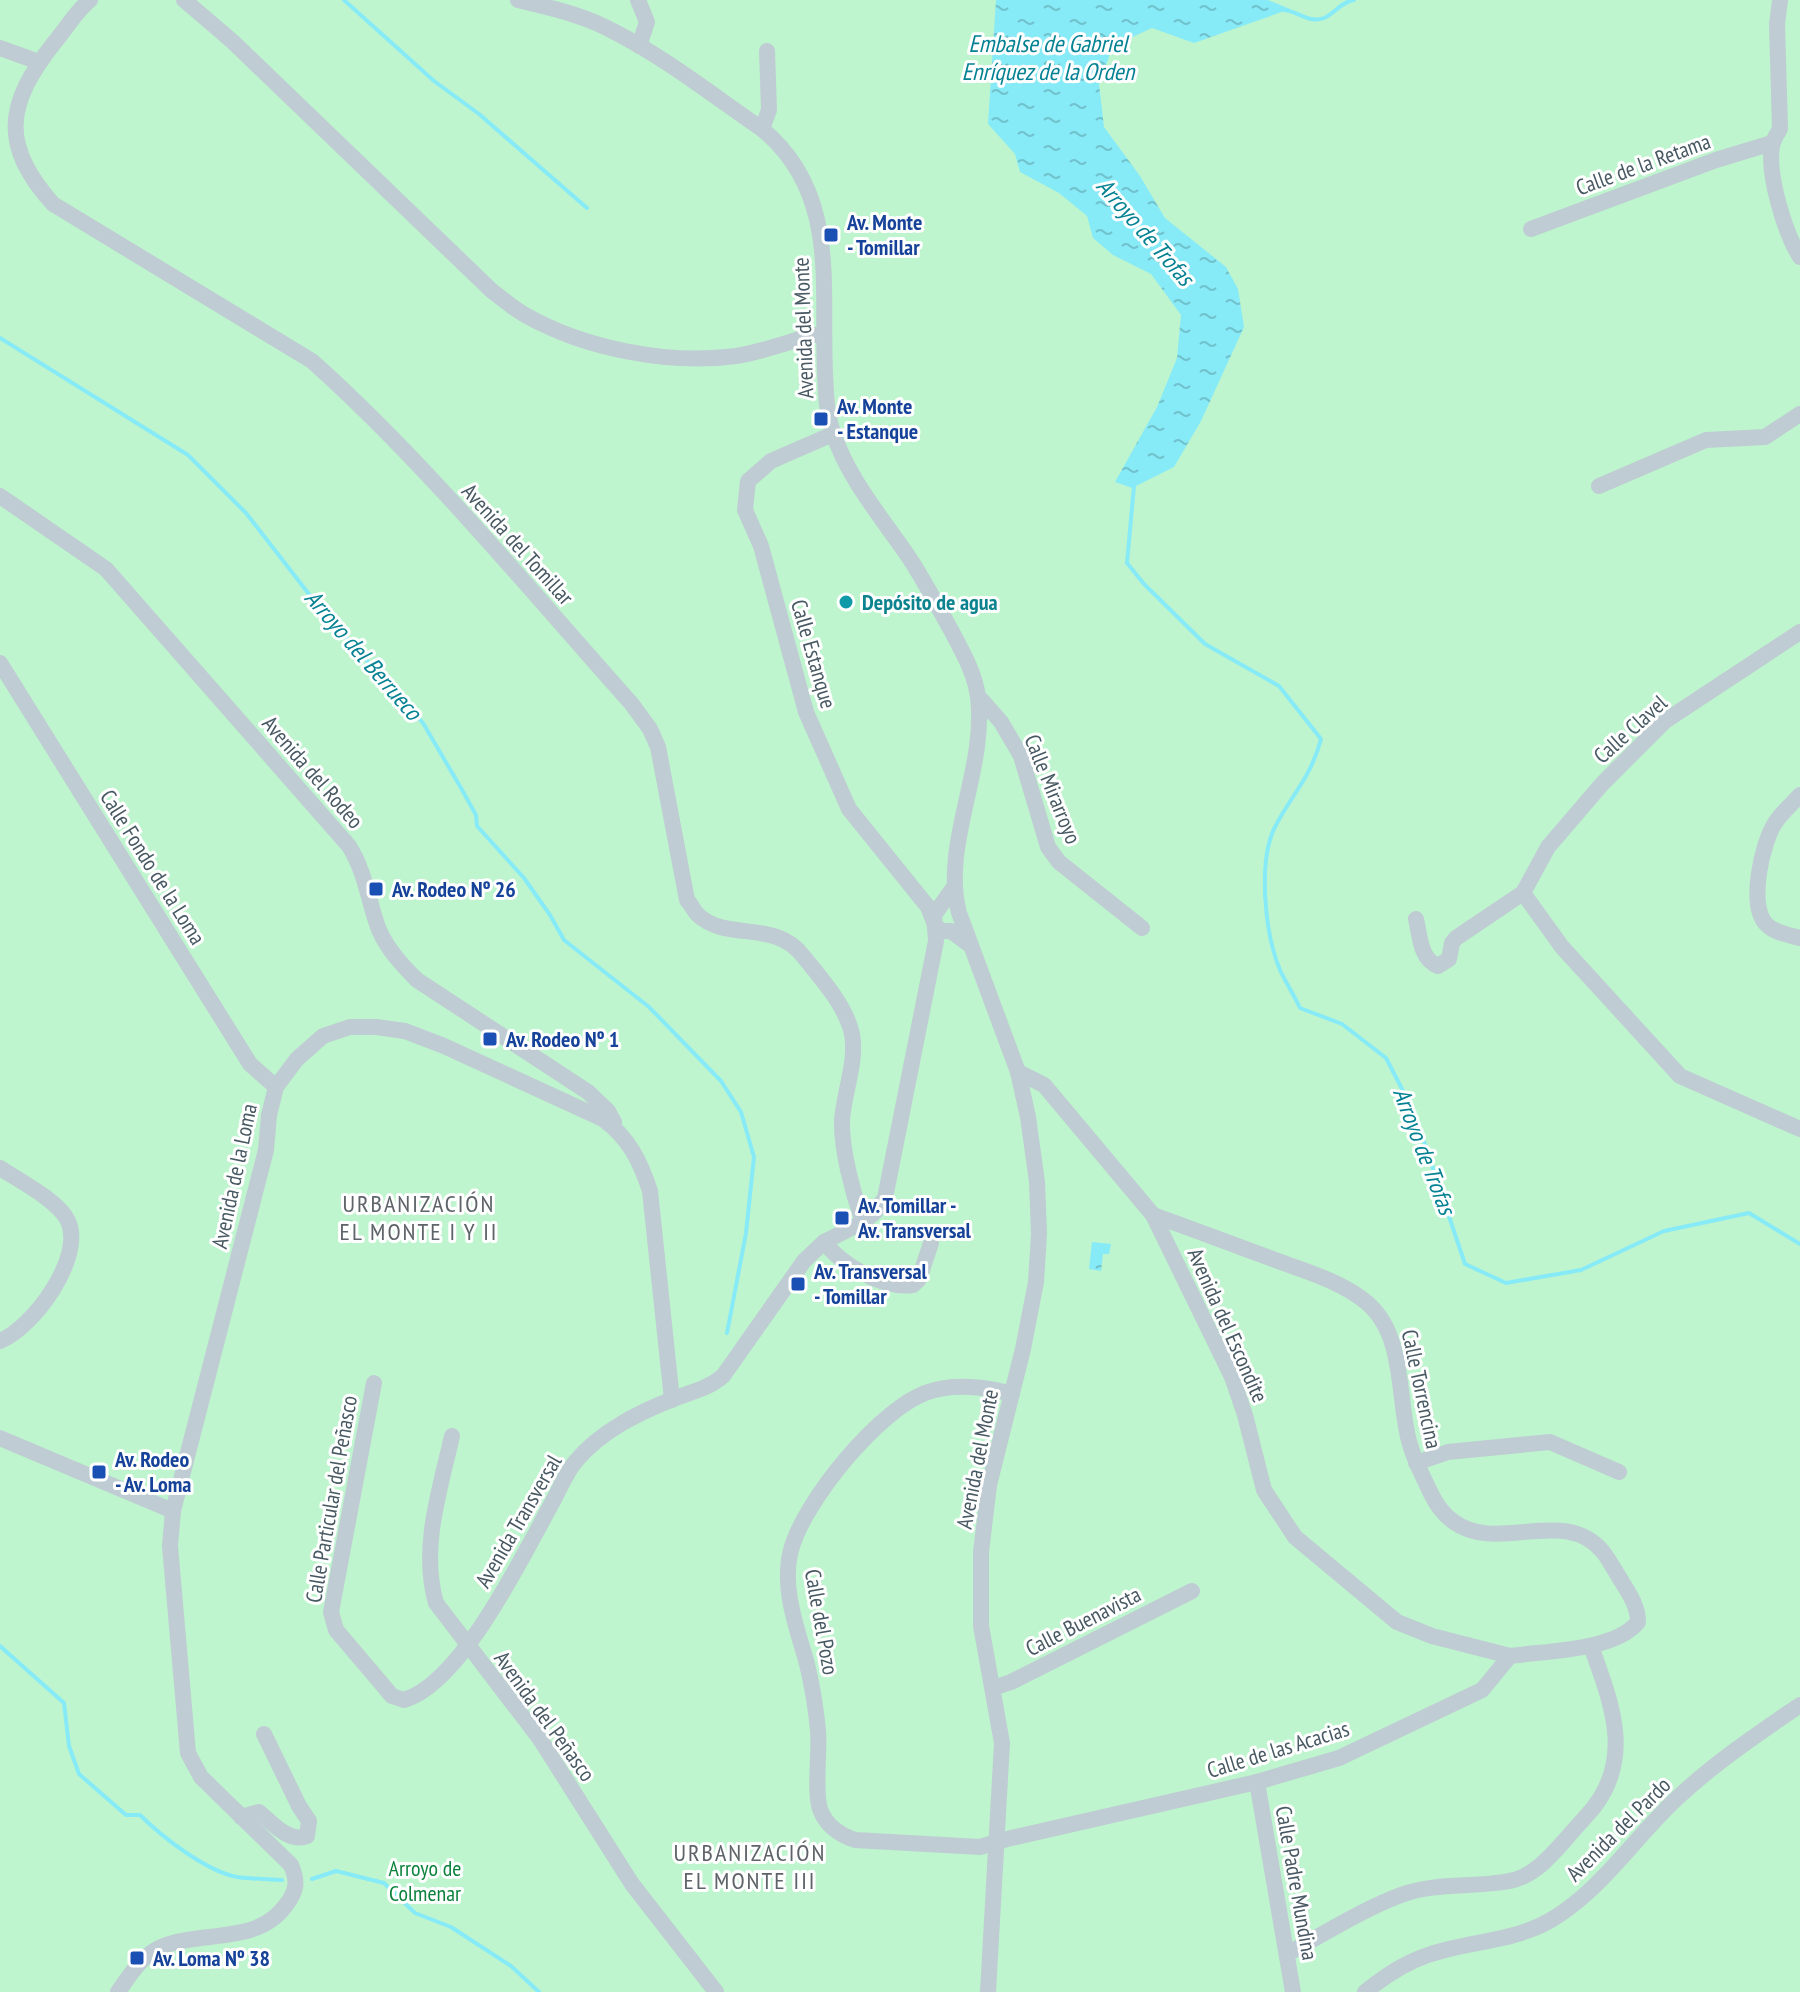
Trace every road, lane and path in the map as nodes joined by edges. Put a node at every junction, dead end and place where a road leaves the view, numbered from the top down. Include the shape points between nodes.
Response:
1 (90, 0) edge
2 (184, 0) edge
3 (518, 0) edge
4 (638, 0) edge
5 (1780, 0) edge
6 (639, 46) junction
7 (0, 48) edge
8 (767, 51) dead end
9 (39, 62) junction
10 (762, 129) junction
11 (1772, 143) junction
12 (1531, 229) dead end
13 (1800, 257) edge
14 (824, 335) junction
15 (1800, 414) edge
16 (833, 434) junction
17 (1599, 486) dead end
18 (0, 496) edge
19 (1800, 632) edge
20 (0, 663) edge
21 (978, 696) junction
22 (1001, 722) junction
23 (979, 726) junction
24 (1800, 795) edge
25 (954, 887) junction
26 (1523, 893) junction
27 (935, 912) junction
28 (959, 913) junction
29 (1416, 919) dead end
30 (1142, 928) dead end
31 (951, 931) junction
32 (1800, 938) edge
33 (936, 941) junction
34 (970, 945) junction
35 (1018, 1072) junction
36 (572, 1081) junction
37 (276, 1087) junction
38 (578, 1108) junction
39 (1800, 1129) edge
40 (618, 1130) junction
41 (0, 1168) edge
42 (1153, 1215) junction
43 (863, 1222) junction
44 (824, 1242) junction
45 (931, 1243) dead end
46 (0, 1341) edge
47 (374, 1383) dead end
48 (1012, 1394) junction
49 (672, 1400) junction
50 (452, 1436) dead end
51 (0, 1438) edge
52 (1416, 1463) junction
53 (1619, 1472) dead end
54 (173, 1511) junction
55 (1192, 1591) dead end
56 (467, 1645) junction
57 (1591, 1646) junction
58 (1510, 1656) junction
59 (993, 1688) junction
60 (1800, 1705) edge
61 (264, 1734) dead end
62 (1257, 1782) junction
63 (241, 1817) junction
64 (997, 1842) junction
65 (1287, 1954) junction
66 (118, 1992) edge
67 (716, 1992) edge
68 (988, 1992) edge
69 (1293, 1992) edge
70 (1365, 1992) edge

1 - 9 street, Avenida del Tomillar
2 - 14 street via 492,291 526,316 585,340 660,357 740,355
3 - 6 street, Avenida del Monte via 575,14
4 - 6 street via 647,22
5 - 11 street via 1780,129
6 - 10 street, Avenida del Monte
7 - 9 street
8 - 10 street via 769,110
9 - 43 street, Avenida del Tomillar via 19,94 10,129 14,150 34,187 53,204 312,361 442,493 650,729 660,755 687,900 698,915 717,926 788,940 845,1017 852,1057 843,1143
10 - 14 street, Avenida del Monte via 796,166 813,201 822,235
11 - 12 street, Calle de la Retama
11 - 13 street via 1771,167 1790,241
14 - 16 street, Avenida del Monte
15 - 17 street via 1765,437 1706,440
16 - 21 street, Avenida del Monte via 933,596
16 - 27 street, Calle Estanque via 771,461 748,481 745,510 761,546 806,712 849,809
18 - 36 street, Avenida del Rodeo via 106,569 349,846 365,878 379,930 395,958 417,980
19 - 26 street, Calle Clavel via 1665,721 1548,847
20 - 37 street, Calle Fondo de la Loma via 250,1064
21 - 22 street, Calle Mirarroyo
21 - 23 street, Avenida del Monte
22 - 23 street, Calle Mirarroyo
22 - 30 street, Calle Mirarroyo via 1021,756 1048,847 1059,862
23 - 25 street, Avenida del Monte
24 - 32 street via 1775,822 1767,841 1758,900 1766,925
25 - 27 street, Avenida del Monte
25 - 28 street, Avenida del Monte
26 - 29 street, Calle Clavel via 1456,938 1449,959 1438,966 1425,955
26 - 39 street via 1562,947 1680,1076
27 - 28 street via 950,906
27 - 31 street via 943,931
27 - 33 street, Avenida Transversal
28 - 31 street via 958,926
28 - 34 street, Avenida del Monte
31 - 33 street
31 - 34 street
33 - 43 street, Avenida Transversal via 885,1198
34 - 35 street, Avenida del Monte
35 - 42 street, Avenida del Escondite via 1044,1085
35 - 48 street, Avenida del Monte via 1037,1182 1039,1234 1036,1282
36 - 38 street via 580,1091
36 - 40 street, Avenida del Rodeo via 608,1111
37 - 38 street, Avenida de la Loma via 323,1036 350,1027 376,1027 444,1046
37 - 54 street, Avenida de la Loma via 266,1150
38 - 40 street, Avenida de la Loma
40 - 49 street, Avenida de la Loma via 640,1161 650,1191
41 - 46 street via 58,1208 71,1237 63,1274 46,1302 27,1324
42 - 52 street, Calle Torrencina via 1328,1279 1366,1302 1386,1324 1393,1345
42 - 58 street, Avenida del Escondite via 1232,1377 1264,1490 1295,1537 1397,1622
43 - 44 street, Avenida Transversal
44 - 45 street via 834,1255 870,1277 902,1287 919,1279
44 - 49 street, Avenida Transversal via 804,1261 723,1376
47 - 56 street, Calle Particular del Peñasco via 331,1612 336,1630 398,1700 426,1688
48 - 59 street, Avenida del Monte via 989,1485 981,1552 981,1626
48 - 64 street, Calle del Pozo via 947,1387 927,1392 886,1419 860,1442 802,1522 787,1579 818,1729 819,1807 826,1821 855,1840 980,1847
49 - 56 street, Avenida Transversal via 603,1433 574,1463 487,1621
50 - 56 street, Avenida del Peñasco via 429,1558 436,1603
51 - 54 street
52 - 53 street via 1448,1452 1550,1442
52 - 57 street, Calle Torrencina via 1434,1502 1457,1524 1489,1533 1560,1530 1576,1533 1603,1551 1632,1599 1638,1622
54 - 63 street, Avenida de la Loma via 170,1546 188,1753 201,1777
55 - 59 street, Calle Buenavista
56 - 67 street, Avenida del Peñasco via 540,1739 632,1884
57 - 58 street
57 - 65 street via 1614,1713 1617,1744 1612,1771 1596,1805 1546,1861 1510,1881 1403,1894
58 - 62 street, Calle de las Acacias via 1482,1690 1339,1758
59 - 64 street, Avenida del Monte via 1002,1743
60 - 70 street, Avenida del Pardo via 1718,1761 1583,1897 1550,1920 1515,1935 1407,1963
61 - 63 street via 310,1829 300,1839 259,1812
62 - 64 street, Calle de las Acacias
62 - 65 street, Calle Padre Mundina
63 - 66 street, Avenida de la Loma via 291,1865 297,1879 292,1898 259,1927 152,1952
64 - 68 street, Avenida del Monte
65 - 69 street, Calle Padre Mundina

